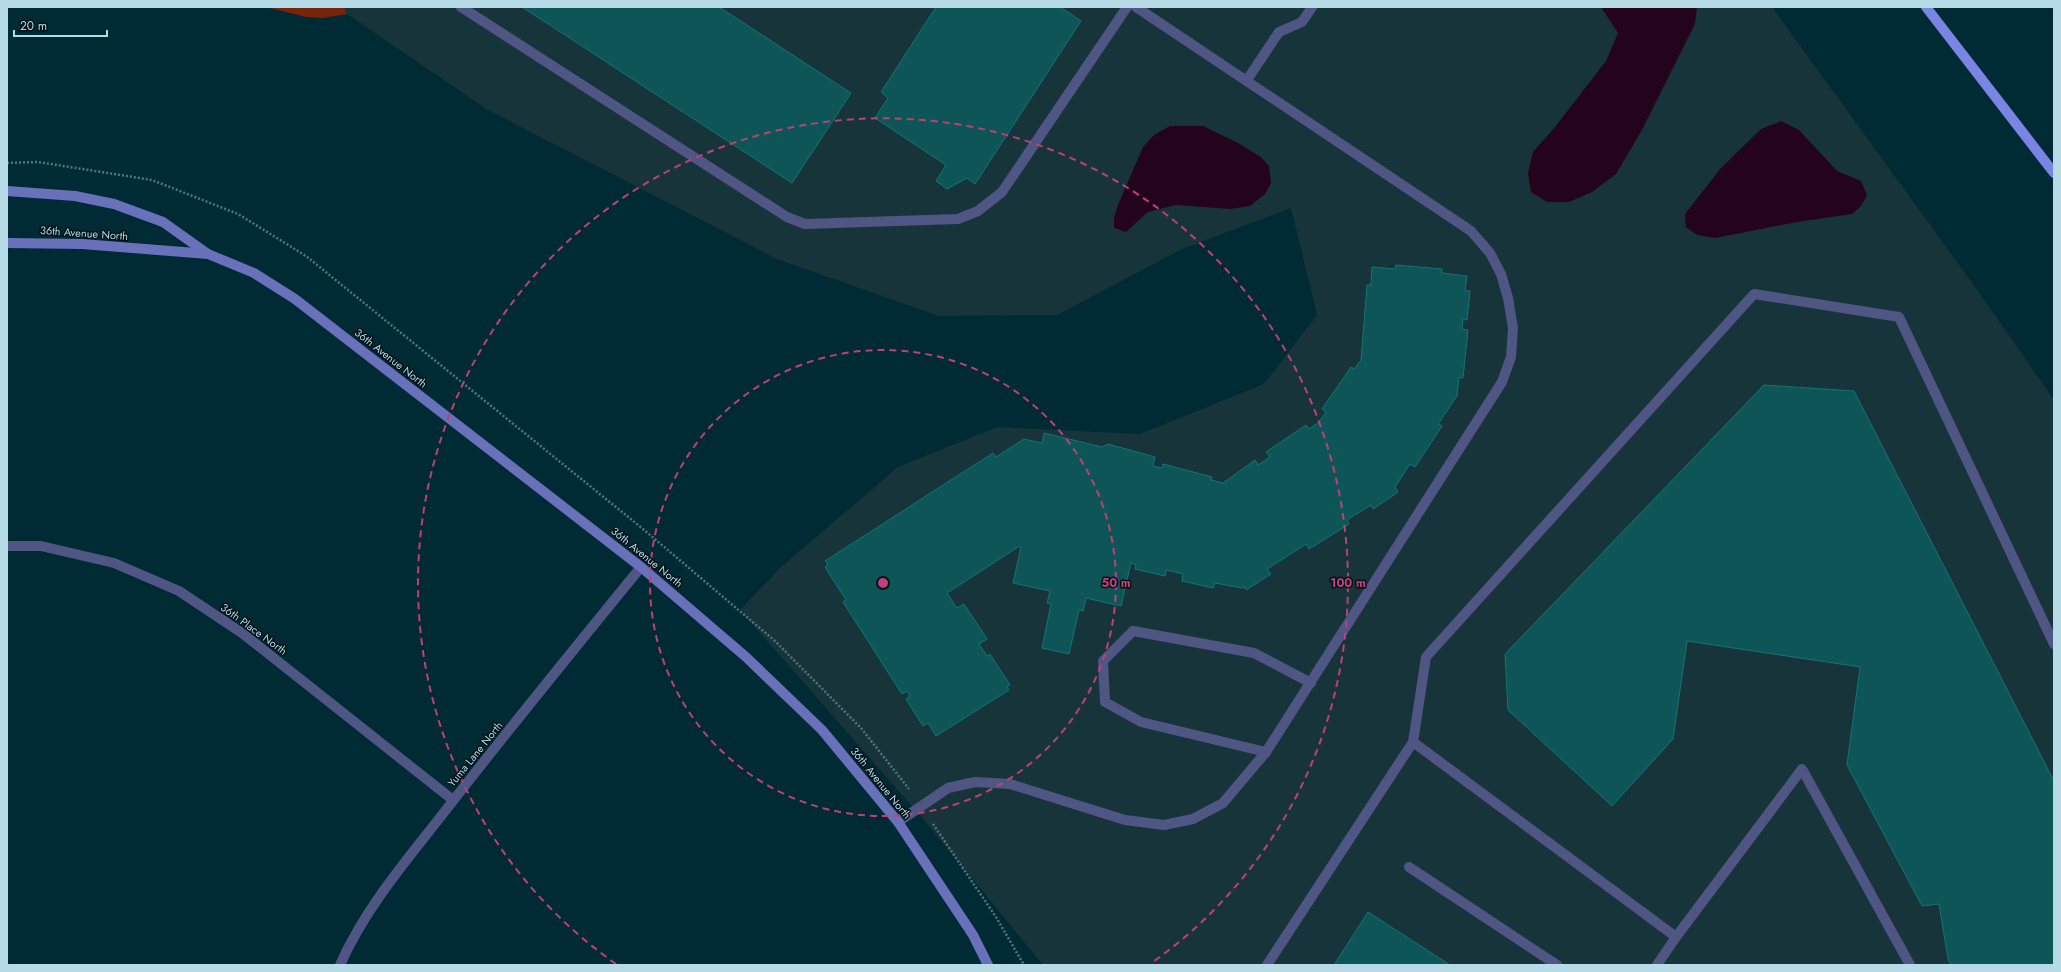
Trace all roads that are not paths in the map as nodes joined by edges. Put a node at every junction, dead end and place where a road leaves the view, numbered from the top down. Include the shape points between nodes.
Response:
1 (461, 7) edge
2 (1127, 7) edge
3 (1136, 7) edge
4 (1312, 7) edge
5 (1926, 7) edge
6 (1247, 80) junction
7 (2054, 173) edge
8 (7, 191) edge
9 (7, 243) edge
10 (208, 254) junction
11 (7, 546) edge
12 (641, 567) junction
13 (2054, 644) edge
14 (1311, 684) junction
15 (1413, 742) junction
16 (1266, 752) junction
17 (453, 800) junction
18 (898, 822) junction
19 (1409, 867) dead end
20 (1676, 937) junction
21 (340, 965) edge
22 (988, 965) edge
23 (1267, 965) edge
24 (1557, 965) edge
25 (1658, 965) edge
26 (1910, 965) edge

1 - 2 street via 787,217 806,224 958,219 978,211 1002,192
3 - 6 street
4 - 6 street via 1302,22 1279,32
5 - 7 main road
6 - 14 street via 1471,231 1490,253 1501,274 1513,328 1511,357 1502,382
8 - 10 street, 36th Avenue North via 75,196 114,204 163,222
9 - 10 street, 36th Avenue North via 82,244
10 - 12 street, 36th Avenue North via 254,273 295,299
11 - 17 street, 36th Place North via 41,546 114,563 179,591 242,632
12 - 17 street, Yuma Lane North
12 - 18 street, 36th Avenue North via 746,657 822,730
13 - 15 street via 1898,317 1754,294 1426,657
14 - 16 street
14 - 16 street via 1254,653 1133,631 1103,661 1104,702 1141,722
15 - 20 street
15 - 23 street
16 - 18 street via 1223,803 1193,819 1164,825 1125,820 1010,784 975,782 948,788
17 - 21 street, Yuma Lane North via 391,880 348,946
18 - 22 street, 36th Avenue North via 973,935
19 - 24 street
20 - 25 street
20 - 26 street via 1802,769

